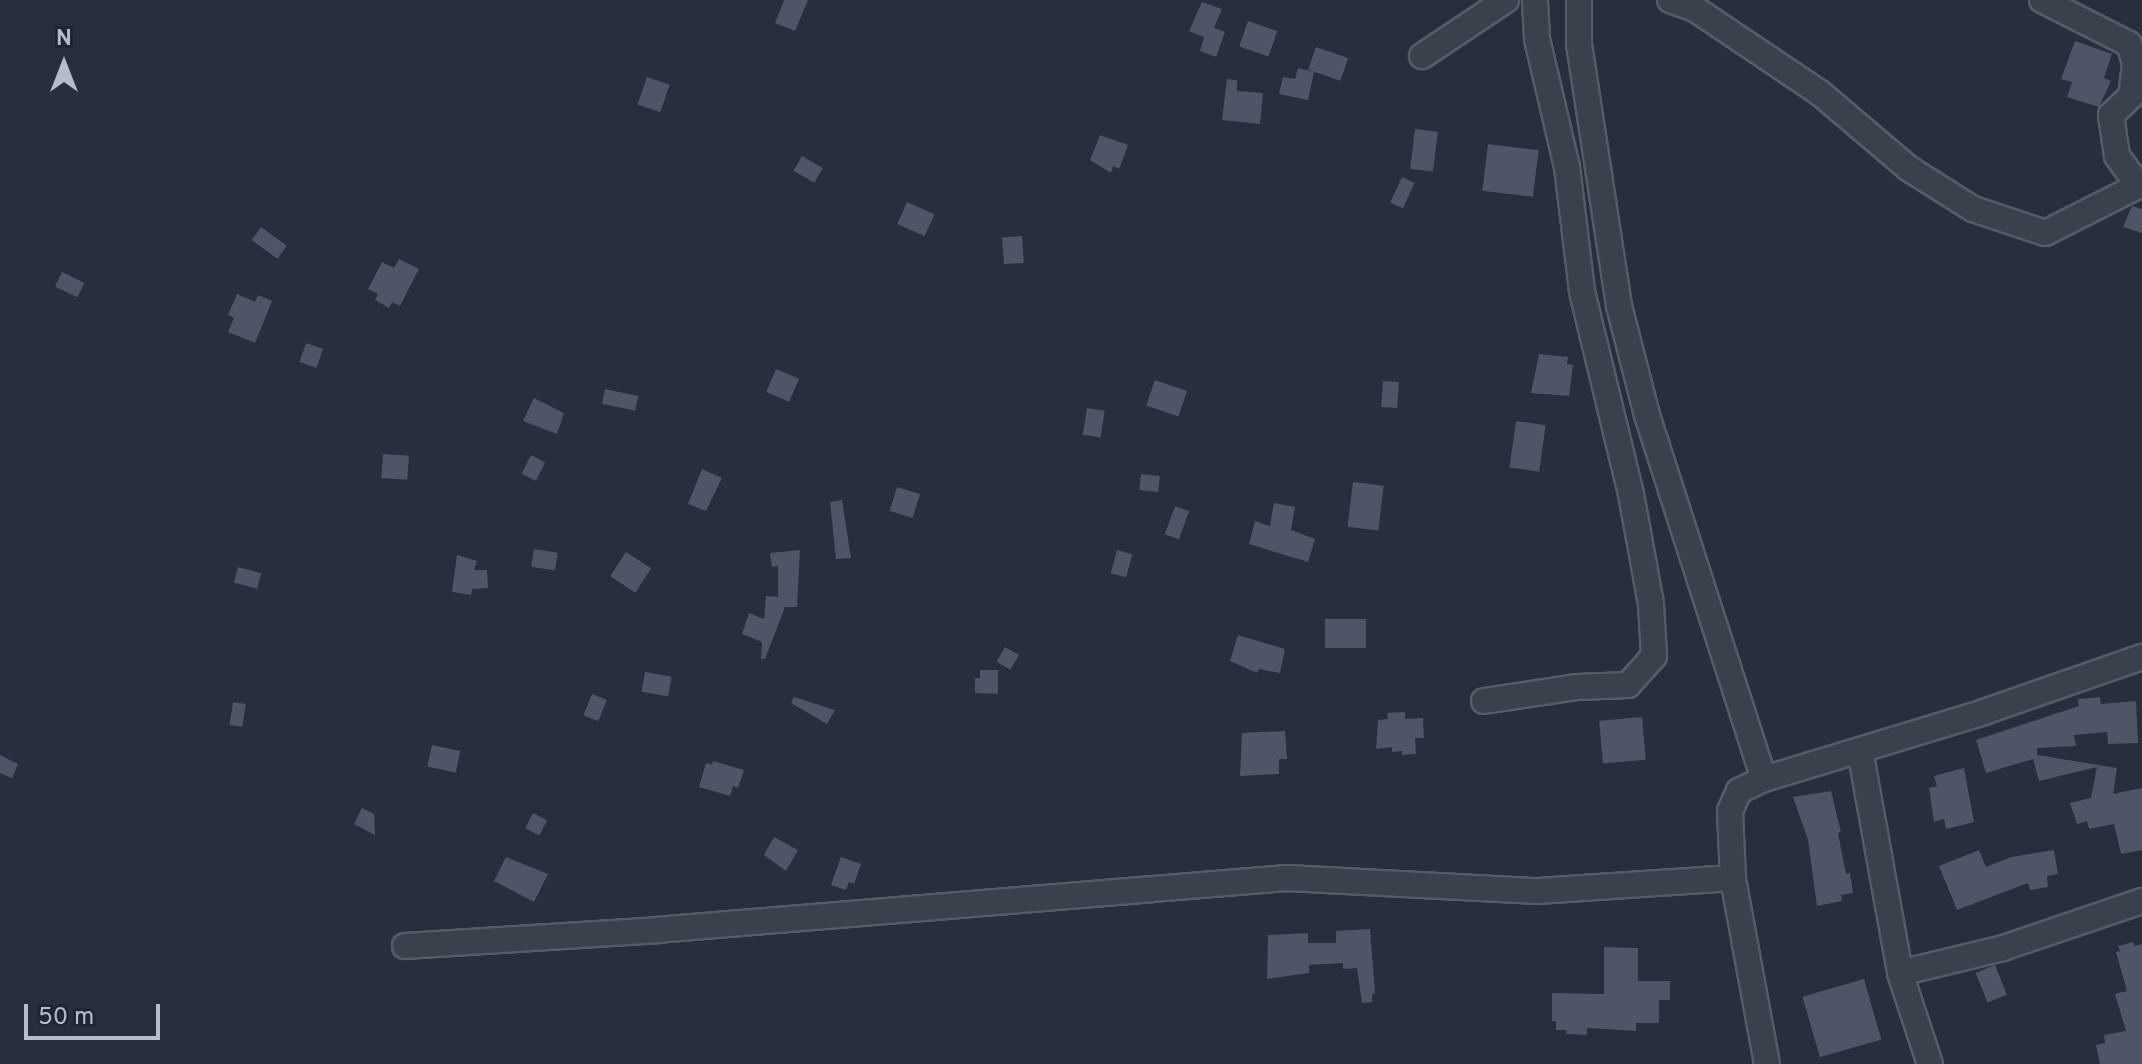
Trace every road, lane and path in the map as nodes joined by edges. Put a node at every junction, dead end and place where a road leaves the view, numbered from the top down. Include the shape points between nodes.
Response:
1 (1506, 0) edge
2 (1535, 0) edge
3 (1579, 0) edge
4 (1670, 0) edge
5 (2042, 0) edge
6 (1422, 56) dead end
7 (2140, 185) edge
8 (2142, 657) edge
9 (1484, 701) dead end
10 (1860, 750) junction
11 (1764, 779) junction
12 (1733, 878) junction
13 (2142, 901) edge
14 (405, 946) dead end
15 (1900, 973) junction
16 (1767, 1064) edge
17 (1930, 1064) edge

1 - 6 street
2 - 9 street via 1537,39 1567,167 1582,291 1631,494 1651,604 1654,656 1628,685
3 - 11 street via 1579,44 1619,306 1647,415
4 - 7 street via 1695,9 1820,93 1908,168 1973,209 2045,233
5 - 7 street via 2129,44 2135,64 2131,96 2111,115 2117,156
8 - 10 street
10 - 11 street
10 - 15 street
11 - 12 street via 1739,791 1730,811
12 - 14 street via 1538,891 1287,878
12 - 16 street
13 - 15 street via 2003,948
15 - 17 street

